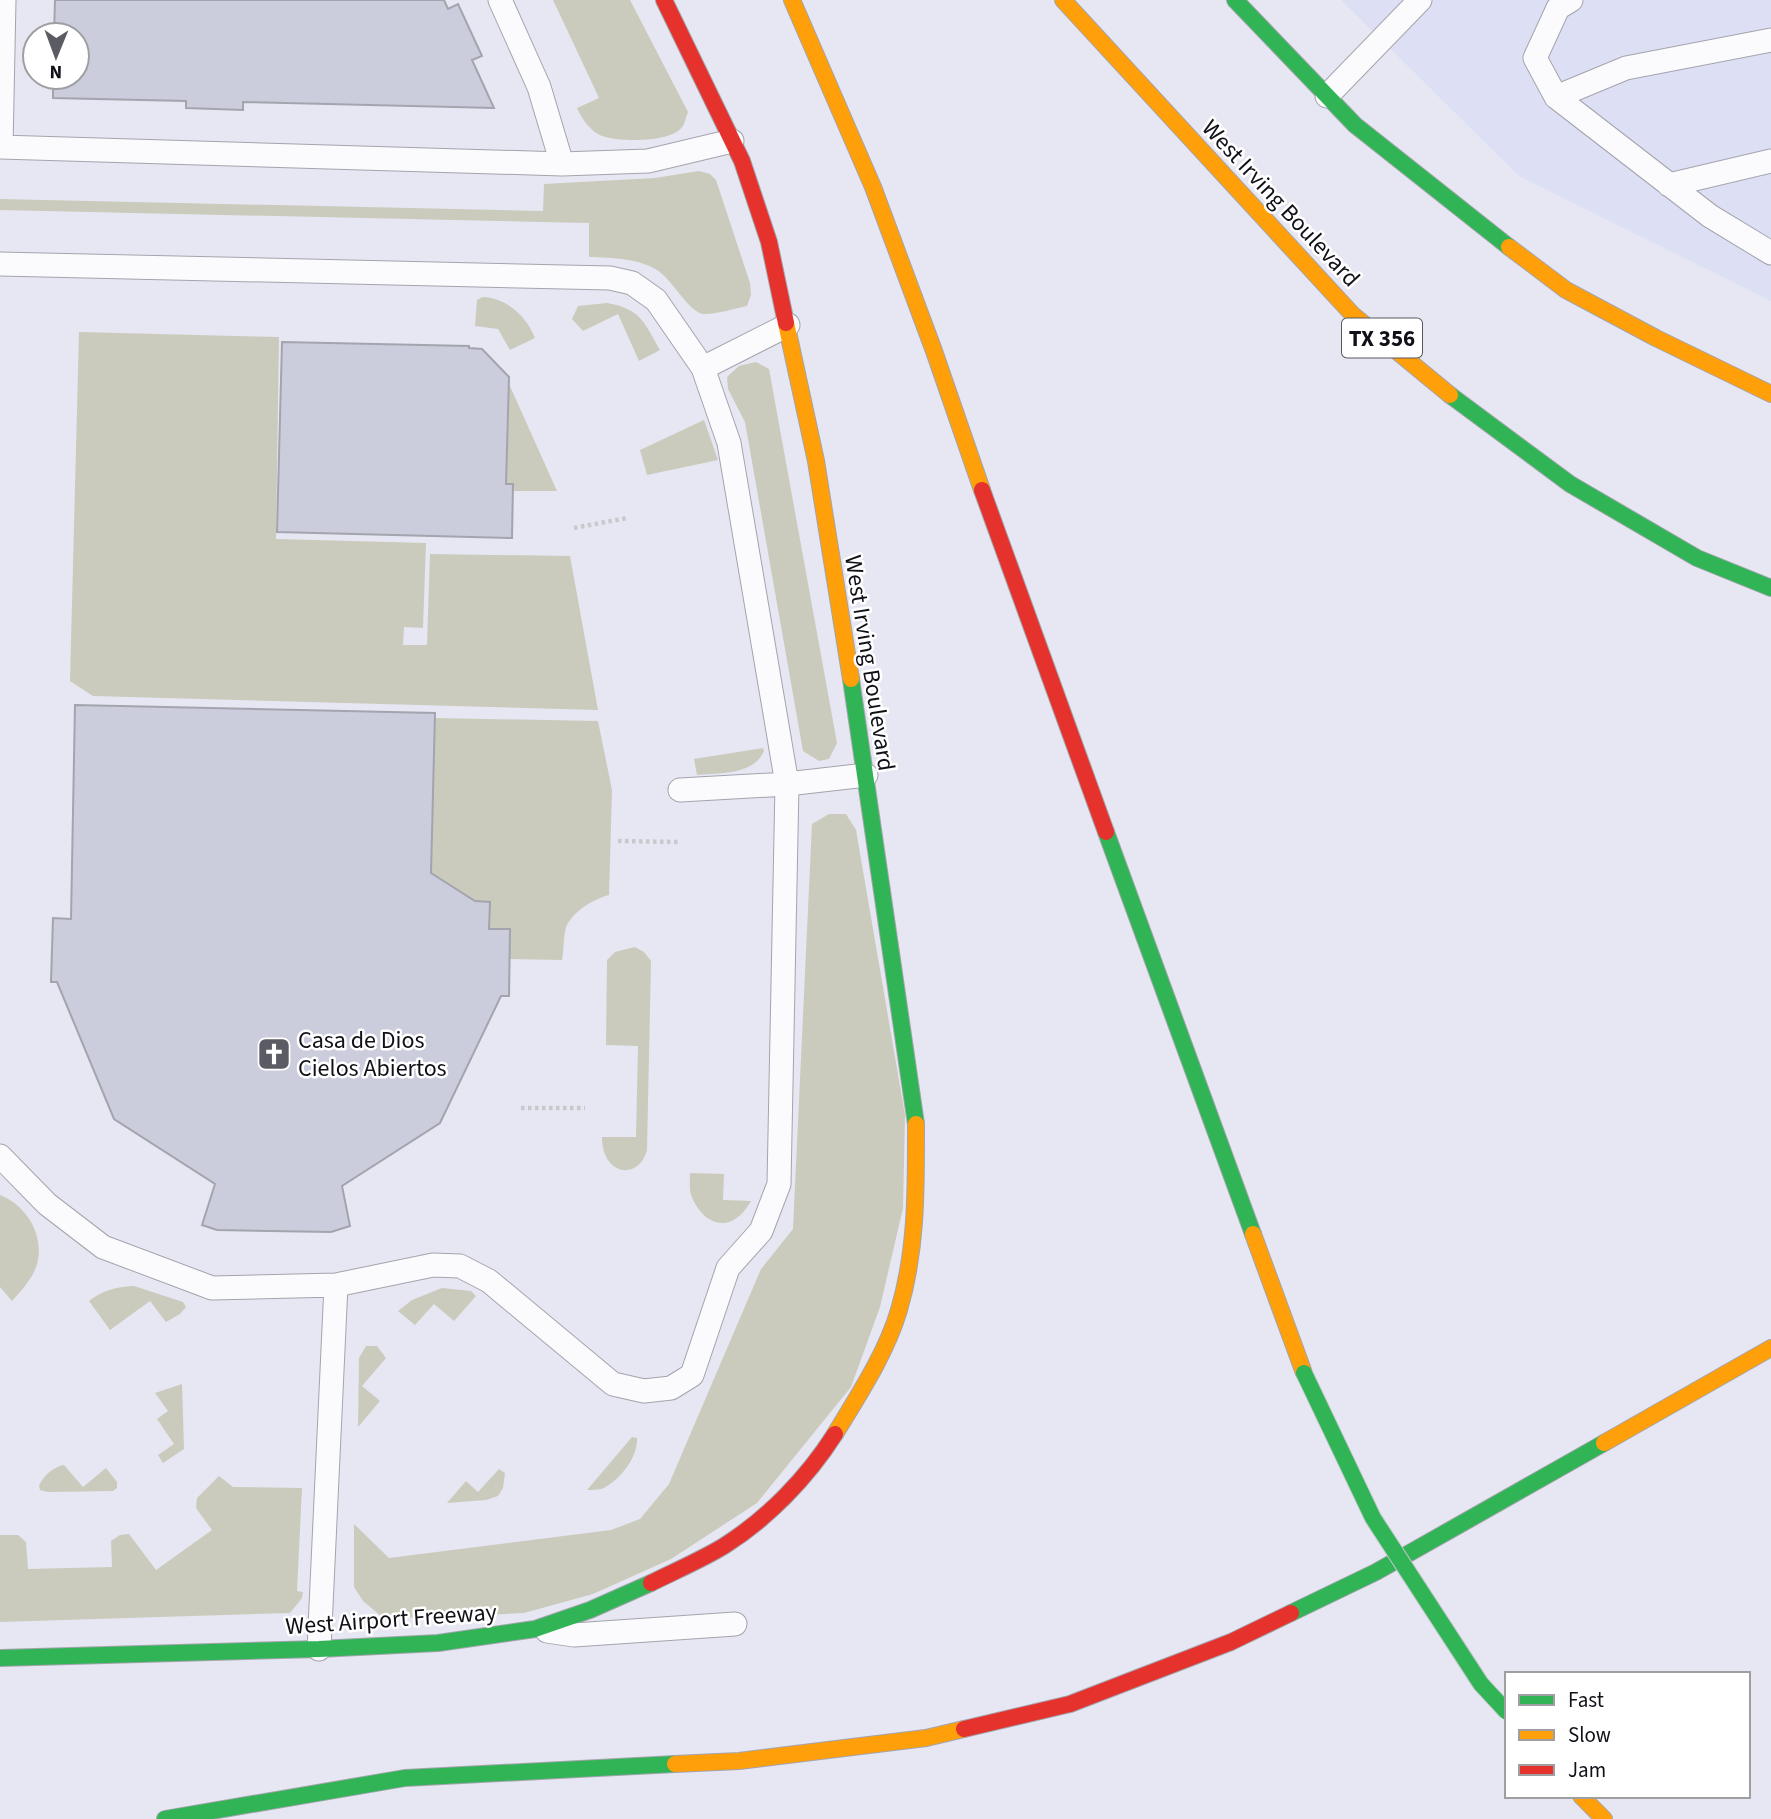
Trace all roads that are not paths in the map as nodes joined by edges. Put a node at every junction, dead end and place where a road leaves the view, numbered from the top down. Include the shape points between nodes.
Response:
1 (4, 0) edge
2 (500, 0) edge
3 (664, 0) edge
4 (792, 0) edge
5 (1063, 0) edge
6 (1235, 0) edge
7 (1420, 0) edge
8 (1571, 0) edge
9 (1771, 40) edge
10 (1327, 96) junction
11 (1556, 97) junction
12 (732, 141) junction
13 (0, 147) edge
14 (1771, 161) edge
15 (562, 164) junction
16 (1670, 185) junction
17 (1771, 253) edge
18 (0, 264) edge
19 (789, 325) junction
20 (703, 368) junction
21 (1771, 394) edge
22 (1771, 588) edge
23 (866, 775) junction
24 (787, 784) junction
25 (680, 790) dead end
26 (0, 1156) edge
27 (336, 1285) junction
28 (1771, 1348) edge
29 (881, 1352) joint
30 (735, 1624) dead end
31 (535, 1629) junction
32 (319, 1649) junction
33 (0, 1658) edge
34 (1505, 1710) edge
35 (1583, 1798) edge
36 (165, 1819) edge
37 (1604, 1819) edge

1 - 13 lane
2 - 15 lane via 539,87
3 - 12 main road, West Irving Boulevard
4 - 34 main road, bridge via 873,187 1304,1373 1373,1518 1481,1684
5 - 22 main road, West Irving Boulevard / TX 356 via 1353,315 1461,404 1570,484 1697,558
6 - 10 main road
7 - 10 lane
8 - 11 lane via 1558,8 1535,58
9 - 11 lane via 1626,68
10 - 21 main road via 1355,125 1566,290
11 - 16 lane
12 - 15 lane via 648,161
12 - 19 main road, West Irving Boulevard via 769,242
13 - 15 lane
14 - 16 lane
16 - 17 lane
18 - 20 lane via 610,278 632,283 656,300
19 - 20 lane
19 - 23 main road, West Irving Boulevard via 816,461
20 - 24 lane via 729,443
23 - 24 lane
23 - 29 main road, West Irving Boulevard via 916,1116 918,1162 909,1269 898,1313
24 - 25 lane
24 - 27 lane via 779,1184 761,1231 728,1268 692,1375 671,1388 643,1391 613,1384 489,1281 460,1266 433,1265
26 - 27 lane via 47,1204 115,1252 212,1288
27 - 32 lane
28 - 36 main road via 1377,1572 1231,1642 1070,1704 913,1740 740,1761 405,1778
29 - 31 main road, West Airport Freeway via 831,1440 787,1495 758,1521 723,1546 638,1590
30 - 31 lane via 574,1635
31 - 32 main road, West Airport Freeway via 438,1643
32 - 33 main road, West Airport Freeway
35 - 37 main road

